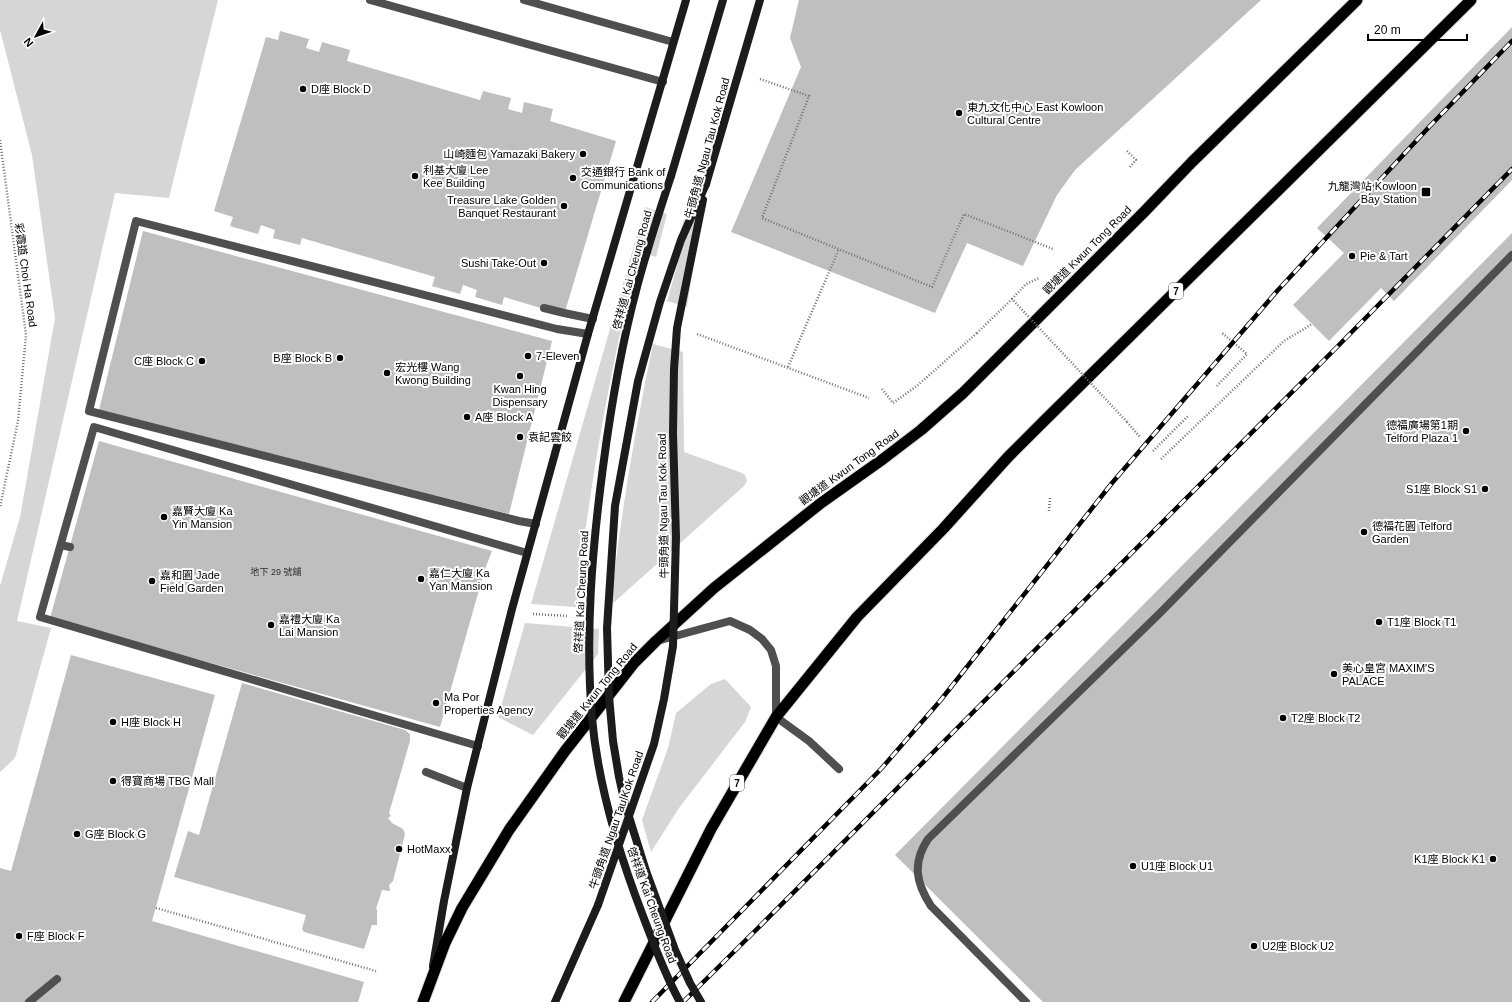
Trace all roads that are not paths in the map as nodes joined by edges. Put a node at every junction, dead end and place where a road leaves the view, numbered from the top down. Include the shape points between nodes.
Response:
1 (370, 0) edge
2 (524, 0) edge
3 (686, 0) edge
4 (723, 0) edge
5 (760, 0) edge
6 (1357, 0) edge
7 (1470, 0) edge
8 (673, 42) junction
9 (663, 82) junction
10 (706, 184) junction
11 (1512, 255) edge
12 (544, 308) dead end
13 (593, 319) junction
14 (588, 334) junction
15 (536, 524) junction
16 (61, 545) junction
17 (70, 547) dead end
18 (527, 553) junction
19 (656, 641) junction
20 (776, 717) junction
21 (478, 746) junction
22 (839, 769) dead end
23 (426, 772) dead end
24 (467, 788) junction
25 (57, 979) dead end
26 (429, 984) junction
27 (28, 1002) edge
28 (423, 1002) edge
29 (555, 1002) edge
30 (624, 1002) edge
31 (680, 1002) edge
32 (701, 1002) edge
33 (1026, 1002) edge

1 - 9 lane
2 - 8 lane
3 - 8 main road
4 - 31 main road, 啓祥道 Kai Cheung Road, bridge via 637,286 615,385 590,585 589,657 596,752 628,878 665,972
5 - 10 main road, 牛頭角道 Ngau Tau Kok Road
6 - 19 highway, 觀塘道 Kwun Tong Road via 963,393 921,430 821,503 737,569
7 - 20 highway, 7 via 1014,452 857,617
8 - 9 main road
9 - 13 main road
10 - 29 main road, 牛頭角道 Ngau Tau Kok Road, bridge via 677,328 673,433 676,552 673,646 664,699 654,744 598,906
10 - 32 main road, 啓祥道 Kai Cheung Road, bridge via 679,247 660,302 638,381 615,506 607,628 608,696 615,760 624,797 646,871 675,950
11 - 33 lane via 1160,613 928,839 918,860 917,873 930,906
12 - 13 lane
13 - 14 main road
14 - 15 main road
14 - 15 lane via 549,327 136,221 89,411
15 - 18 main road
16 - 17 lane
16 - 18 lane via 94,427
16 - 21 lane via 40,617
18 - 21 main road
19 - 20 lane via 730,621 750,630 771,650 776,666
19 - 26 highway, 觀塘道 Kwun Tong Road via 600,704 509,830 462,908 444,944
20 - 22 lane via 809,741
20 - 30 highway, 7 via 711,829
21 - 24 main road
23 - 24 lane
24 - 26 main road
25 - 27 lane
26 - 28 highway, 觀塘道 Kwun Tong Road

